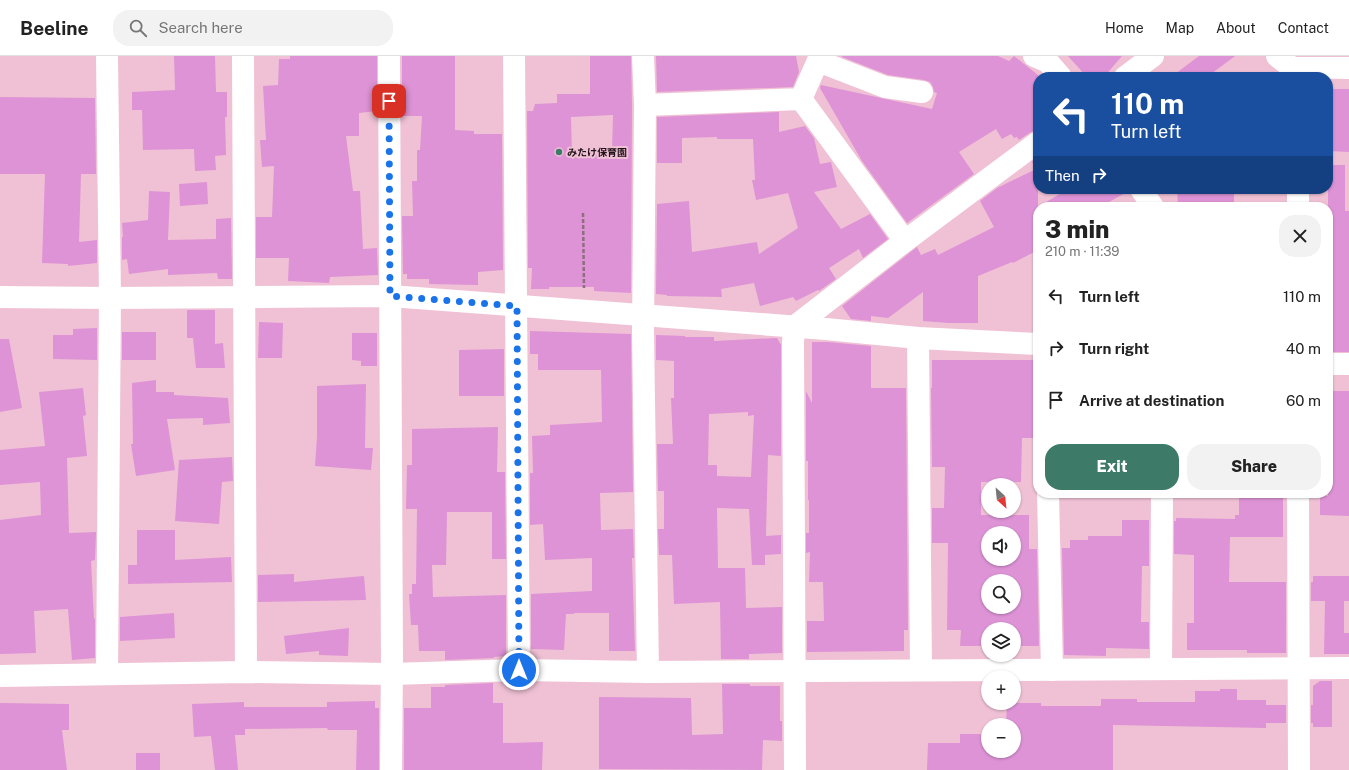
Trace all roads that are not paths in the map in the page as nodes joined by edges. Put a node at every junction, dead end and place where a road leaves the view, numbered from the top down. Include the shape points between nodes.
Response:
1 (107, 56) edge
2 (243, 56) edge
3 (389, 56) edge
4 (514, 56) edge
5 (643, 56) edge
6 (1034, 56) edge
7 (1153, 56) edge
8 (819, 58) edge
9 (1287, 67) edge
10 (1349, 68) edge
11 (1056, 72) edge
12 (1132, 72) edge
13 (922, 92) dead end
14 (801, 99) junction
15 (645, 105) junction
16 (1033, 146) edge
17 (905, 241) junction
18 (390, 296) junction
19 (0, 297) edge
20 (245, 297) junction
21 (110, 298) junction
22 (517, 306) junction
23 (643, 315) junction
24 (794, 327) junction
25 (918, 338) junction
26 (1033, 344) edge
27 (1333, 364) edge
28 (1349, 364) edge
29 (1048, 498) edge
30 (1162, 498) edge
31 (1298, 498) edge
32 (1300, 668) junction
33 (1349, 668) edge
34 (1161, 669) junction
35 (519, 670) junction
36 (921, 670) junction
37 (1052, 670) junction
38 (246, 672) junction
39 (648, 672) junction
40 (794, 672) junction
41 (108, 674) junction
42 (392, 674) junction
43 (0, 676) edge
44 (391, 770) edge
45 (796, 770) edge
46 (1299, 770) edge

1 - 21 street
2 - 20 street
3 - 18 street
4 - 22 street
5 - 15 street
6 - 11 street via 1048,62
7 - 12 street
8 - 13 street via 885,87
8 - 14 street
9 - 10 street
14 - 15 street
14 - 17 street
15 - 23 street
16 - 17 street
17 - 24 street
18 - 20 street
18 - 22 street
18 - 42 street
19 - 21 street
20 - 21 street
20 - 38 street
21 - 41 street
22 - 23 street
22 - 35 street
23 - 24 street
23 - 39 street
24 - 25 street
24 - 40 street
25 - 26 street
25 - 36 street
27 - 28 street
29 - 37 street
30 - 34 street
31 - 32 street
32 - 33 street
32 - 34 street
32 - 46 street
34 - 37 street
35 - 39 street
35 - 42 street
36 - 37 street
36 - 40 street
38 - 41 street
38 - 42 street
39 - 40 street
40 - 45 street
41 - 43 street
42 - 44 street

